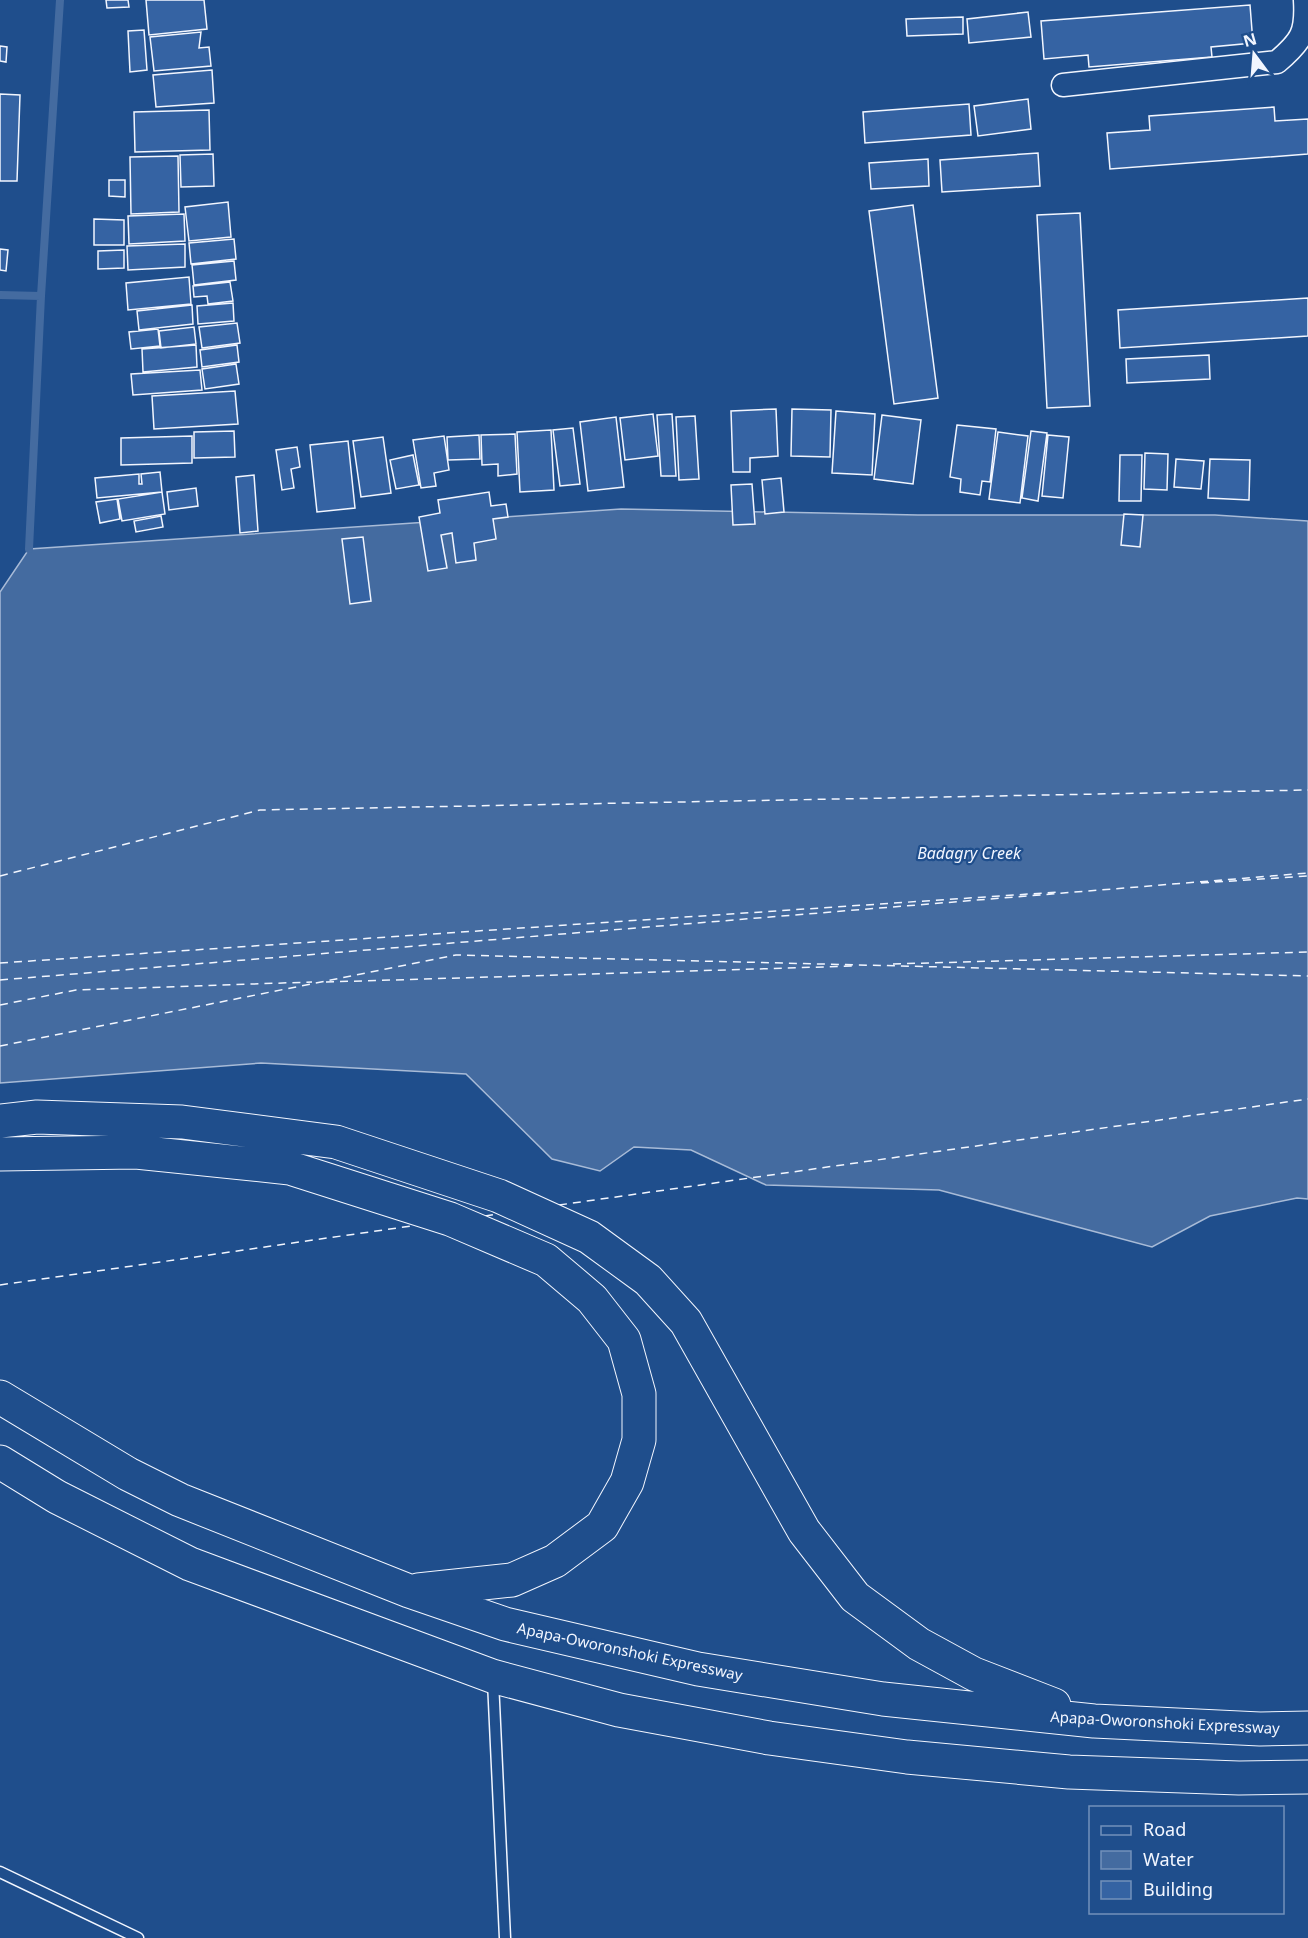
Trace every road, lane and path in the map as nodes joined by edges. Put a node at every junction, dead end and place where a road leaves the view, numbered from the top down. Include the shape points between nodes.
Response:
1 (1305, 0) edge
2 (1063, 85) dead end
3 (0, 1121) edge
4 (0, 1154) edge
5 (0, 1397) edge
6 (0, 1462) edge
7 (409, 1591) junction
8 (492, 1676) junction
9 (1094, 1722) junction
10 (1308, 1728) edge
11 (1308, 1777) edge
12 (0, 1872) edge
13 (138, 1938) edge
14 (505, 1938) edge

1 - 2 street via 1307,26 1277,62
3 - 9 highway via 37,1117 182,1122 336,1142 499,1196 588,1237 648,1280 686,1322 804,1532 855,1597 919,1644 974,1674
4 - 7 highway via 136,1152 290,1168 450,1219 546,1260 591,1299 624,1340 639,1394 639,1440 627,1482 602,1526 555,1561 512,1580
5 - 7 highway, Apapa-Oworonshoki Expressway via 128,1474 180,1500
6 - 8 highway via 57,1497 190,1564
7 - 9 highway, Apapa-Oworonshoki Expressway via 505,1624 698,1669 882,1699
8 - 11 highway via 619,1710 769,1738 906,1757 1069,1772
8 - 14 lane
9 - 10 highway, Apapa-Oworonshoki Expressway
12 - 13 lane

